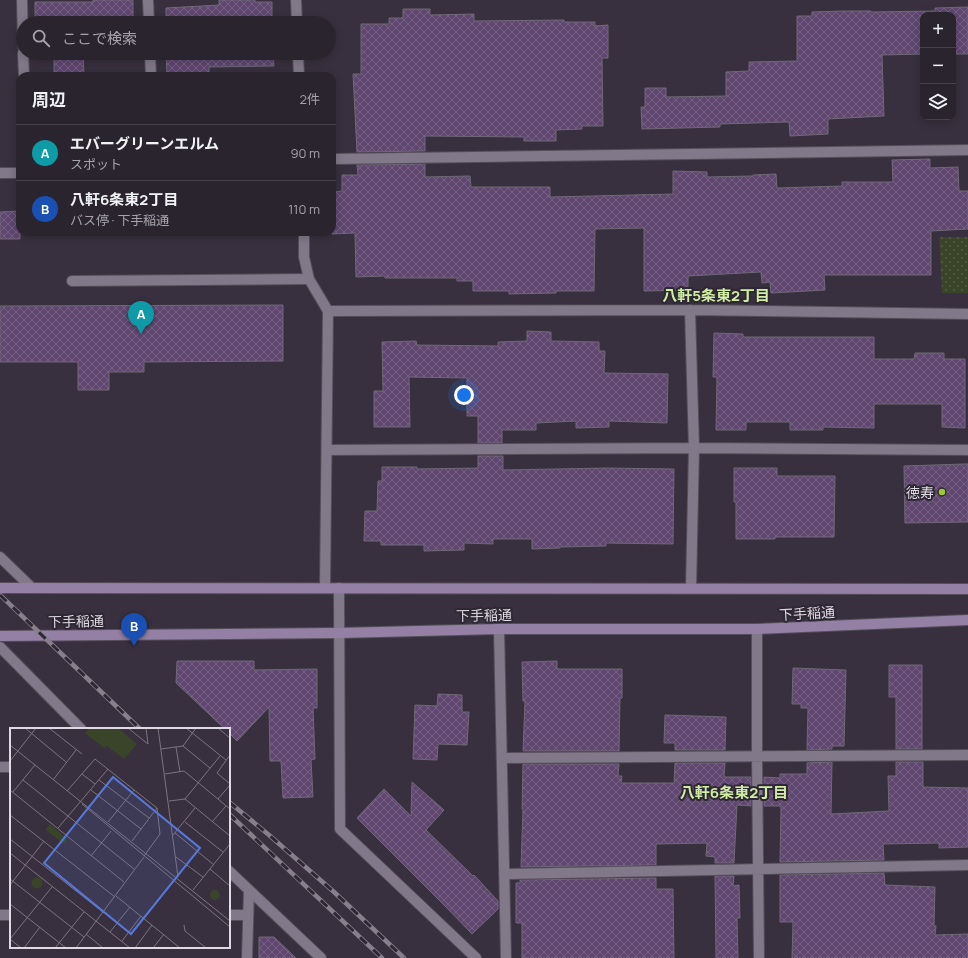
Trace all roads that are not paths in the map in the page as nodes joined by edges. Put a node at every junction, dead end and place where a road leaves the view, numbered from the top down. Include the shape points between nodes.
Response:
1 (22, 0) edge
2 (148, 0) edge
3 (296, 0) edge
4 (22, 16) edge
5 (149, 16) edge
6 (297, 16) edge
7 (23, 60) edge
8 (150, 60) edge
9 (298, 60) edge
10 (24, 72) edge
11 (151, 72) edge
12 (298, 72) edge
13 (968, 150) edge
14 (336, 159) edge
15 (0, 173) edge
16 (16, 173) edge
17 (304, 236) edge
18 (309, 279) junction
19 (72, 281) dead end
20 (690, 310) junction
21 (328, 311) junction
22 (968, 314) edge
23 (694, 448) junction
24 (327, 450) junction
25 (968, 450) edge
26 (0, 557) edge
27 (0, 588) edge
28 (32, 588) junction
29 (325, 588) junction
30 (339, 588) junction
31 (691, 588) junction
32 (968, 588) edge
33 (968, 620) edge
34 (499, 629) junction
35 (757, 629) junction
36 (339, 633) junction
37 (0, 636) edge
38 (0, 647) edge
39 (81, 728) edge
40 (968, 755) edge
41 (757, 756) junction
42 (502, 758) junction
43 (968, 865) edge
44 (758, 869) junction
45 (230, 872) edge
46 (504, 874) junction
47 (249, 890) junction
48 (230, 915) edge
49 (248, 915) junction
50 (247, 958) edge
51 (321, 958) edge
52 (476, 958) edge
53 (506, 958) edge
54 (759, 958) edge

1 - 4 street
2 - 5 street
3 - 6 street
7 - 10 street
8 - 11 street
9 - 12 street
13 - 14 street
15 - 16 street
17 - 18 street via 304,257
18 - 19 street
18 - 21 street
20 - 21 street
20 - 22 street
20 - 23 street
21 - 24 street
23 - 24 street
23 - 25 street
23 - 31 street
24 - 29 street
26 - 28 street
27 - 28 main road, 下手稲通
28 - 29 main road, 下手稲通
29 - 30 main road, 下手稲通
30 - 31 main road, 下手稲通
30 - 36 street
31 - 32 main road, 下手稲通
33 - 35 main road, 下手稲通
34 - 35 main road, 下手稲通
34 - 36 main road, 下手稲通
34 - 42 street
35 - 41 street
36 - 37 main road, 下手稲通
36 - 52 street via 340,829
38 - 39 street
40 - 41 street
41 - 42 street
41 - 44 street
42 - 46 street
43 - 44 street
44 - 46 street
44 - 54 street
45 - 47 street
46 - 53 street
47 - 49 street
47 - 51 street
48 - 49 street
49 - 50 street

